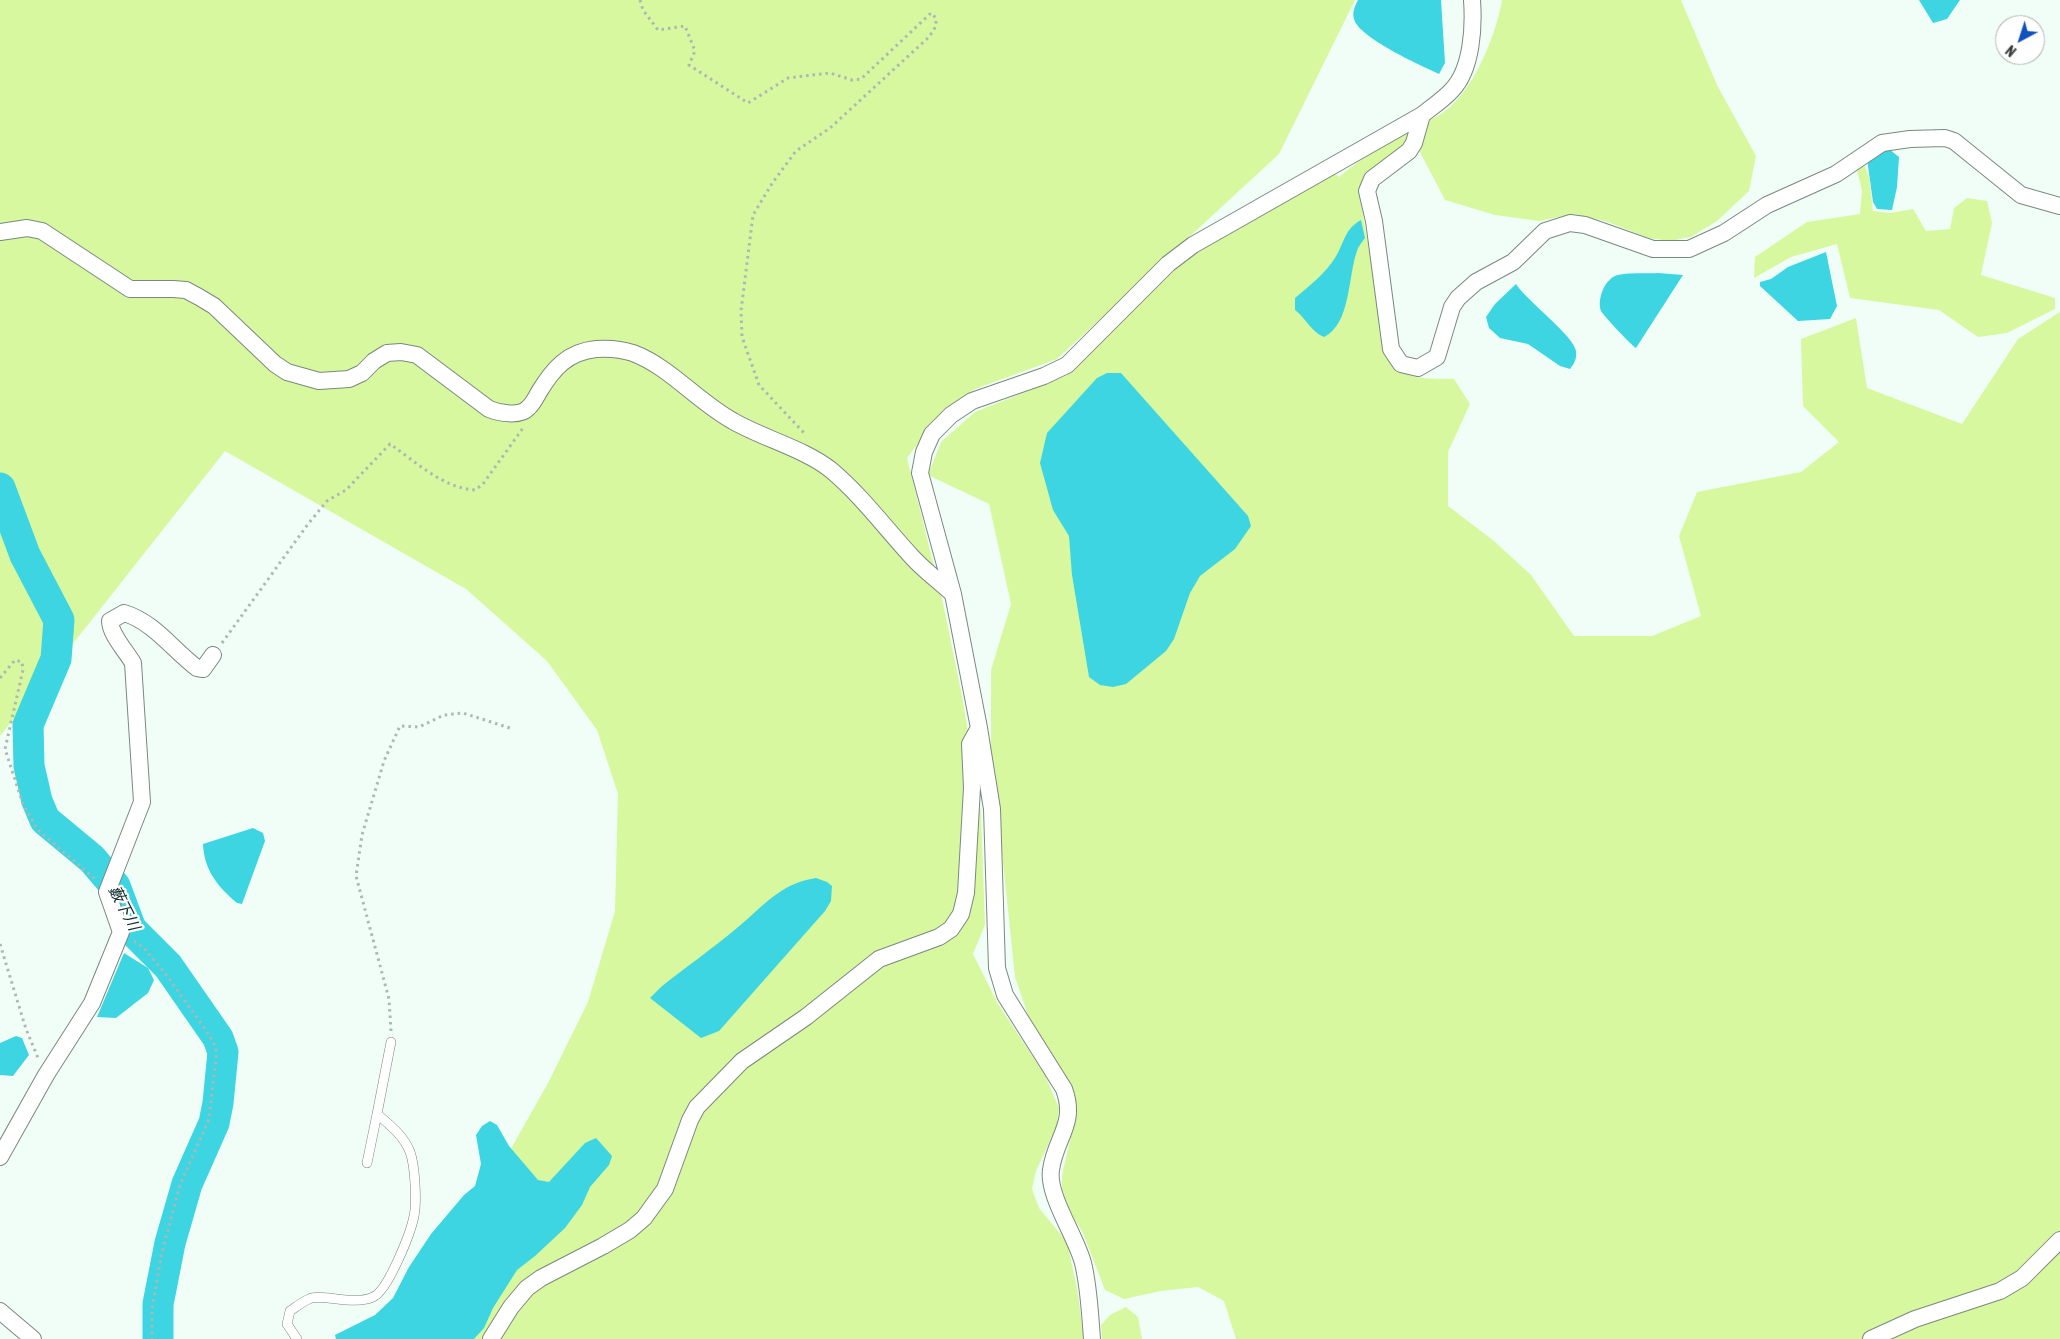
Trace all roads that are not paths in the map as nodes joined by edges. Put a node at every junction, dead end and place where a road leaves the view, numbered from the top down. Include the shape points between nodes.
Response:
1 (1472, 0) edge
2 (1422, 115) junction
3 (2060, 206) edge
4 (0, 232) edge
5 (952, 594) junction
6 (213, 655) road end
7 (979, 728) junction
8 (391, 1042) road end
9 (377, 1114) junction
10 (0, 1157) edge
11 (367, 1163) dead end
12 (2060, 1240) edge
13 (0, 1312) edge
14 (33, 1339) edge
15 (297, 1339) edge
16 (492, 1339) edge
17 (1092, 1339) edge
18 (1871, 1339) edge

1 - 2 street via 1468,58 1462,73 1453,90
2 - 3 street via 1409,151 1372,179 1367,191 1391,348 1401,364 1418,368 1437,357 1452,307 1458,298 1476,282 1513,262 1545,231 1570,223 1653,249 1689,249 1724,233 1767,204 1836,174 1882,143 1945,138 1954,141 2021,195
2 - 5 street via 1194,245 1168,264 1066,365 1044,376 972,400 932,434 920,473
4 - 5 street via 26,228 42,231 130,289 173,288 200,296 245,333 275,364 295,375 319,380 349,379 387,353 401,352 417,355 489,409 516,413 529,408 562,361 593,349 613,348 632,353 654,363 732,421 829,468 854,491 915,560
5 - 7 street
6 - 10 street via 203,668 197,668 133,616 124,613 110,621 111,630 133,663 142,802 110,885 121,932 92,1003 46,1075
7 - 16 street via 970,744 972,788 966,893 961,914 951,929 939,937 879,958 806,1017 742,1061 697,1106 665,1189 644,1218 624,1234 534,1283 511,1307
7 - 17 street via 992,809 997,968 1005,995 1070,1104 1050,1171 1054,1196 1074,1235 1084,1264
8 - 9 lane
9 - 11 lane
9 - 15 lane via 398,1132 410,1152 414,1171 414,1216 393,1273 380,1293 373,1298 351,1301 310,1298 290,1311 287,1324
12 - 18 street via 2022,1278 2000,1291 1915,1319
13 - 14 street

